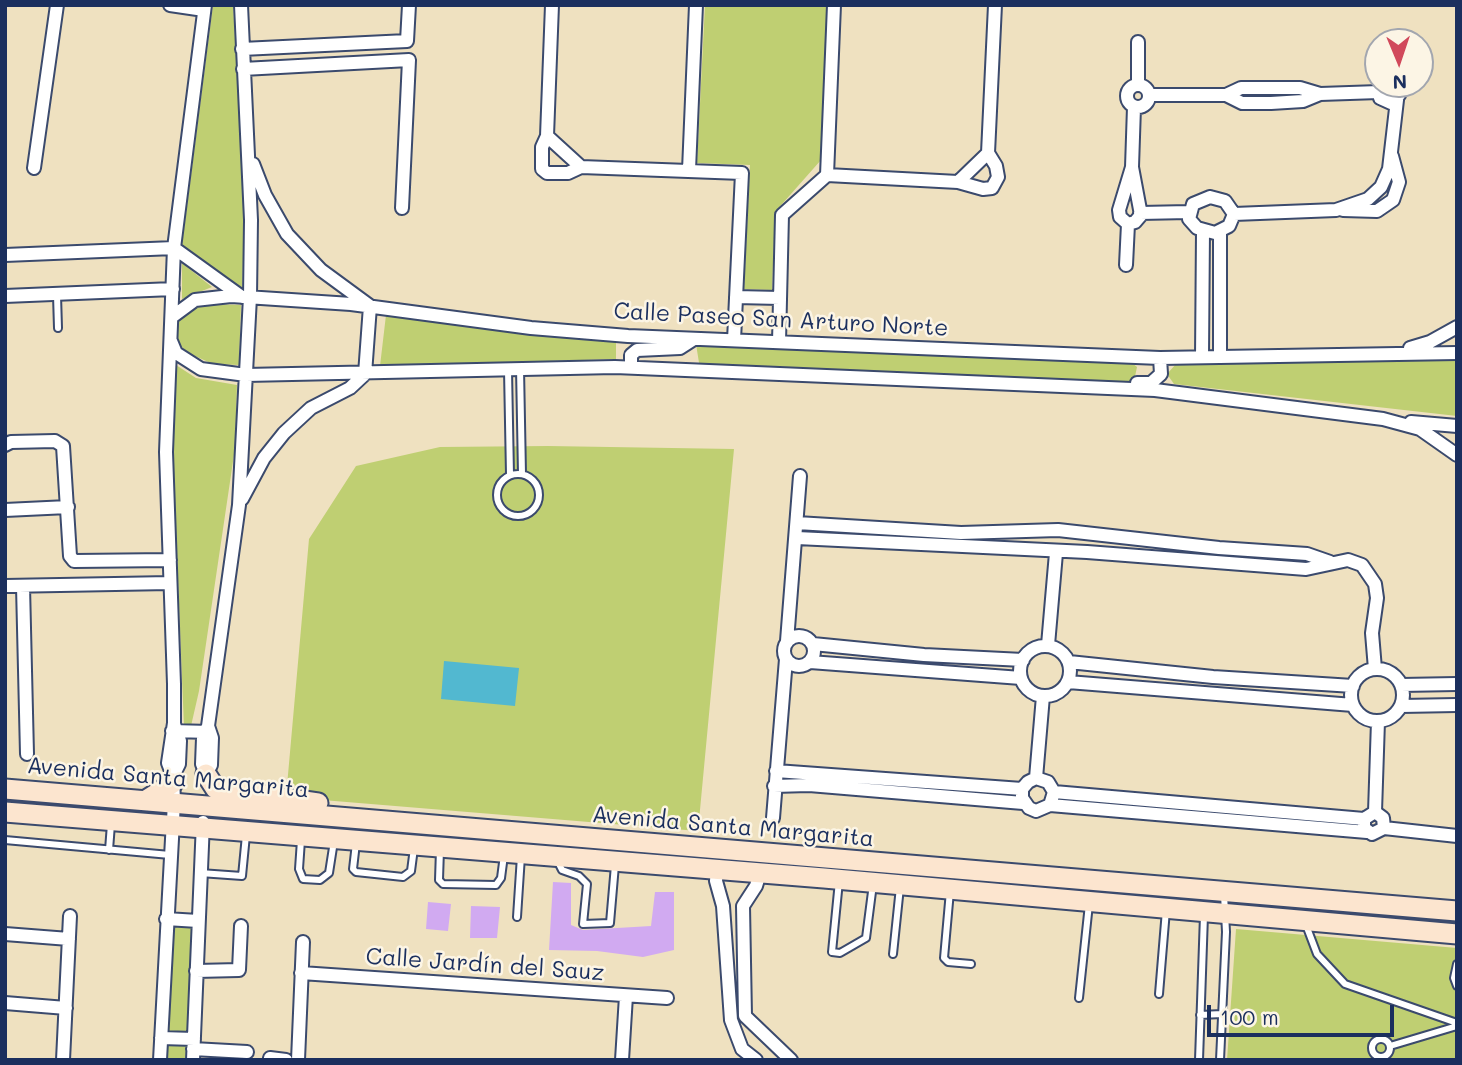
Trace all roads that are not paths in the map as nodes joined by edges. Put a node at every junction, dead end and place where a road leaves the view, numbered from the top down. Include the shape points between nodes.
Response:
1 (57, 5) edge
2 (170, 5) edge
3 (241, 5) edge
4 (409, 5) edge
5 (552, 5) edge
6 (696, 5) edge
7 (834, 5) edge
8 (995, 5) edge
9 (204, 8) edge
10 (1138, 42) dead end
11 (242, 49) junction
12 (243, 69) junction
13 (1138, 85) junction
14 (1364, 90) edge
15 (1149, 96) junction
16 (1384, 98) edge
17 (1397, 100) joint
18 (1134, 107) junction
19 (547, 136) junction
20 (248, 151) junction
21 (988, 153) junction
22 (581, 167) junction
23 (1132, 167) junction
24 (34, 168) dead end
25 (689, 170) junction
26 (827, 175) junction
27 (958, 182) junction
28 (402, 208) dead end
29 (1189, 212) junction
30 (1140, 213) junction
31 (1234, 214) junction
32 (1128, 224) junction
33 (1203, 231) junction
34 (1220, 231) junction
35 (174, 248) junction
36 (5, 255) edge
37 (1126, 265) dead end
38 (173, 289) junction
39 (57, 294) junction
40 (5, 296) edge
41 (246, 297) junction
42 (736, 297) junction
43 (780, 298) junction
44 (370, 306) junction
45 (172, 317) junction
46 (1457, 327) edge
47 (58, 328) dead end
48 (694, 338) junction
49 (734, 340) junction
50 (171, 341) junction
51 (779, 342) junction
52 (1396, 352) junction
53 (1457, 353) edge
54 (1220, 357) junction
55 (1160, 358) junction
56 (1202, 358) junction
57 (631, 367) junction
58 (514, 368) junction
59 (365, 374) junction
60 (246, 375) junction
61 (1100, 387) junction
62 (1383, 419) junction
63 (1457, 426) edge
64 (5, 445) edge
65 (1457, 455) edge
66 (522, 474) junction
67 (510, 475) junction
68 (800, 476) dead end
69 (239, 505) junction
70 (68, 507) junction
71 (5, 510) edge
72 (797, 523) junction
73 (1039, 530) junction
74 (1075, 532) junction
75 (797, 538) junction
76 (938, 538) junction
77 (1219, 548) junction
78 (1038, 551) junction
79 (1073, 552) junction
80 (1056, 553) junction
81 (170, 560) junction
82 (1218, 562) junction
83 (1330, 562) junction
84 (170, 583) junction
85 (5, 586) edge
86 (23, 586) junction
87 (787, 641) junction
88 (813, 644) junction
89 (1048, 646) junction
90 (924, 655) junction
91 (786, 659) junction
92 (1023, 660) junction
93 (810, 662) junction
94 (1069, 662) junction
95 (1376, 669) junction
96 (922, 672) junction
97 (1213, 677) junction
98 (1021, 678) junction
99 (1068, 682) junction
100 (1457, 684) edge
101 (1401, 685) junction
102 (1353, 686) junction
103 (1212, 694) junction
104 (1043, 696) junction
105 (1353, 705) junction
106 (1457, 705) edge
107 (1401, 706) junction
108 (1378, 721) junction
109 (174, 729) junction
110 (208, 730) junction
111 (27, 754) dead end
112 (776, 771) junction
113 (206, 774) joint
114 (1036, 778) junction
115 (774, 786) junction
116 (174, 787) junction
117 (913, 787) junction
118 (1022, 789) junction
119 (5, 790) edge
120 (1054, 792) junction
121 (1023, 803) junction
122 (205, 805) junction
123 (1050, 805) junction
124 (1194, 811) junction
125 (5, 812) edge
126 (773, 818) dead end
127 (111, 820) junction
128 (1368, 821) junction
129 (393, 822) junction
130 (413, 823) junction
131 (171, 826) junction
132 (203, 828) junction
133 (247, 832) junction
134 (302, 836) junction
135 (1457, 836) edge
136 (334, 839) junction
137 (5, 840) edge
138 (356, 841) junction
139 (415, 846) junction
140 (440, 848) junction
141 (109, 850) junction
142 (513, 854) junction
143 (170, 855) junction
144 (793, 856) junction
145 (555, 857) junction
146 (616, 862) junction
147 (717, 869) junction
148 (200, 873) junction
149 (760, 873) junction
150 (901, 876) junction
151 (832, 878) junction
152 (873, 883) junction
153 (950, 890) junction
154 (1215, 890) junction
155 (1089, 902) junction
156 (1166, 909) junction
157 (1457, 911) edge
158 (1204, 912) junction
159 (1225, 914) junction
160 (70, 916) dead end
161 (517, 917) dead end
162 (166, 919) junction
163 (198, 921) junction
164 (1305, 921) junction
165 (241, 926) dead end
166 (5, 934) edge
167 (1457, 934) edge
168 (69, 939) junction
169 (303, 942) dead end
170 (892, 954) dead end
171 (971, 964) dead end
172 (1457, 964) edge
173 (197, 971) junction
174 (301, 973) junction
175 (1457, 986) edge
176 (743, 993) junction
177 (1159, 993) dead end
178 (728, 995) junction
179 (626, 996) junction
180 (667, 998) dead end
181 (1079, 998) dead end
182 (5, 1003) edge
183 (66, 1008) junction
184 (1222, 1014) junction
185 (1200, 1015) junction
186 (1457, 1025) edge
187 (161, 1038) junction
188 (1390, 1048) junction
189 (193, 1049) edge
190 (247, 1052) dead end
191 (1376, 1057) edge
192 (270, 1058) edge
193 (63, 1060) edge
194 (160, 1060) edge
195 (286, 1060) edge
196 (298, 1060) edge
197 (622, 1060) edge
198 (755, 1060) edge
199 (791, 1060) edge
200 (1199, 1060) edge
201 (1220, 1060) edge
202 (1397, 1060) edge

1 - 24 street
2 - 9 street
3 - 11 street
4 - 11 street via 407,41
5 - 19 street
6 - 25 street
7 - 26 street
8 - 21 street
9 - 35 street
10 - 13 street
11 - 12 street
12 - 20 street
12 - 28 street via 409,60
13 - 15 street via 1146,88
13 - 18 street via 1128,92
14 - 15 street via 1320,94 1303,102 1270,103 1241,103 1226,95
15 - 18 street via 1146,104
16 - 17 street via 1385,102
17 - 31 street via 1392,156 1398,187 1388,205 1370,213 1336,209
18 - 23 street
19 - 22 street
19 - 22 street via 542,147 544,171 568,173
20 - 41 street
20 - 44 street via 287,234 321,270
21 - 27 street
21 - 27 street via 998,177 992,188
22 - 25 street
23 - 30 street
23 - 32 street via 1119,210
25 - 42 street via 742,173
26 - 27 street
26 - 43 street via 782,215
29 - 30 street
29 - 31 street via 1197,201 1210,197 1225,201
29 - 33 street via 1192,225
30 - 32 street via 1139,219
31 - 34 street via 1229,226
32 - 37 street
33 - 34 street
33 - 56 street
34 - 54 street
35 - 36 street
35 - 38 street
35 - 41 street
38 - 39 street
38 - 45 street
39 - 40 street
39 - 47 lane
41 - 44 street, Calle Paseo San Arturo Norte
41 - 45 street, Calle Paseo San Arturo Norte via 195,300
41 - 60 street
42 - 43 street
42 - 49 street
43 - 51 street
44 - 48 street, Calle Paseo San Arturo Norte via 531,328
44 - 59 street
45 - 50 street
46 - 52 street, Calle Paseo San Arturo Norte via 1430,342
48 - 49 street, Calle Paseo San Arturo Norte
48 - 57 street via 680,348 637,350 631,355
49 - 51 street, Calle Paseo San Arturo Norte
50 - 60 street via 176,353 201,369
50 - 81 street via 166,452
51 - 55 street, Calle Paseo San Arturo Norte
52 - 53 street, Calle Paseo San Arturo Norte
52 - 54 street, Calle Paseo San Arturo Norte
54 - 56 street, Calle Paseo San Arturo Norte
55 - 56 street, Calle Paseo San Arturo Norte
55 - 61 street via 1161,374 1151,383
57 - 58 street
57 - 61 street
58 - 59 street
58 - 66 lane
58 - 67 lane
59 - 60 street
59 - 69 street via 350,388 311,408 279,438
60 - 69 street
61 - 62 street via 1208,395
62 - 63 street
62 - 65 street via 1420,429
64 - 70 street via 55,441 63,446
66 - 67 lane
66 - 67 lane via 532,479 539,499 534,509 514,516 497,502 496,491
68 - 72 street
69 - 110 street
70 - 71 street
70 - 81 street via 74,561
72 - 75 street
72 - 76 street
73 - 74 street
73 - 76 street
73 - 78 street
74 - 77 street
74 - 79 street via 1078,543
75 - 76 street
75 - 87 street
76 - 78 street
77 - 82 street
77 - 83 street via 1307,554
78 - 80 street
79 - 80 street
79 - 82 street
80 - 89 street
81 - 84 street
82 - 83 street via 1306,569
83 - 95 street via 1348,560 1362,565 1375,584
84 - 86 street
84 - 109 street
85 - 86 street
86 - 111 street
87 - 88 street via 801,636
87 - 91 street
88 - 90 street
88 - 93 street
89 - 92 street via 1033,649
89 - 94 street via 1057,648
90 - 92 street
90 - 96 street
91 - 93 street via 797,666
91 - 112 street
92 - 98 street
93 - 96 street
94 - 97 street
94 - 99 street
95 - 101 street via 1395,676
95 - 102 street via 1366,672
96 - 98 street
97 - 102 street
97 - 103 street
98 - 104 street
99 - 103 street
99 - 104 street via 1062,690
100 - 101 street
101 - 107 street
102 - 105 street
103 - 105 street
104 - 114 street
105 - 108 street via 1359,714
106 - 107 street
107 - 108 street
108 - 128 street
109 - 110 street
109 - 116 street via 168,763
110 - 113 street via 202,764
112 - 115 street
112 - 117 street
113 - 129 main road via 215,788 370,810
114 - 118 street
114 - 120 street via 1048,782
115 - 117 street
115 - 126 street
116 - 119 main road, Avenida Santa Margarita via 146,800
116 - 122 main road, Avenida Santa Margarita
116 - 131 street
117 - 118 street
117 - 121 street
118 - 121 street
120 - 123 street
120 - 124 street
121 - 123 street via 1036,811
122 - 129 main road, Avenida Santa Margarita
122 - 132 street
123 - 124 street
124 - 128 street
125 - 127 main road, Avenida Santa Margarita
127 - 131 main road, Avenida Santa Margarita
127 - 141 lane
128 - 135 street via 1377,834 1384,828
129 - 130 main road, Avenida Santa Margarita
130 - 138 main road via 407,837
130 - 144 main road, Avenida Santa Margarita
131 - 132 main road, Avenida Santa Margarita
131 - 143 street
132 - 133 main road, Avenida Santa Margarita
132 - 148 street
133 - 134 main road, Avenida Santa Margarita
133 - 148 lane via 242,876
134 - 136 main road, Avenida Santa Margarita
134 - 136 lane via 299,869 303,879 320,880 329,873
136 - 138 main road, Avenida Santa Margarita
137 - 141 lane
138 - 139 main road, Avenida Santa Margarita
138 - 139 lane via 356,872 402,877 411,871
139 - 140 main road, Avenida Santa Margarita
140 - 142 main road, Avenida Santa Margarita
140 - 142 lane via 439,880 443,884 496,885
141 - 143 lane
142 - 145 main road, Avenida Santa Margarita
142 - 161 lane
143 - 162 street
144 - 147 main road via 729,856
144 - 150 main road, Avenida Santa Margarita
145 - 146 main road, Avenida Santa Margarita
145 - 146 lane via 562,870 587,884 583,924 611,921
146 - 147 main road, Avenida Santa Margarita
147 - 149 main road, Avenida Santa Margarita
147 - 178 street
148 - 163 street
149 - 151 main road, Avenida Santa Margarita
149 - 176 street via 743,906
150 - 151 main road
150 - 152 main road, Avenida Santa Margarita
150 - 153 main road, Avenida Santa Margarita
150 - 154 main road, Avenida Santa Margarita
150 - 170 lane
151 - 152 main road, Avenida Santa Margarita
151 - 152 lane via 832,952 840,953 866,938
153 - 155 main road, Avenida Santa Margarita
153 - 171 lane via 944,958
154 - 157 main road, Avenida Santa Margarita
154 - 158 lane
154 - 159 lane
155 - 156 main road, Avenida Santa Margarita
155 - 181 lane
156 - 158 main road, Avenida Santa Margarita
156 - 177 lane
158 - 159 main road, Avenida Santa Margarita
158 - 185 lane
159 - 164 main road, Avenida Santa Margarita
159 - 184 lane
160 - 168 street
162 - 163 street
162 - 187 street
163 - 173 street
164 - 167 main road, Avenida Santa Margarita
164 - 186 lane via 1317,954 1345,984
165 - 173 street via 239,970
166 - 168 street
168 - 183 street
169 - 174 street
172 - 175 lane
173 - 189 street
174 - 179 street, Calle Jardín del Sauz
174 - 196 street
176 - 178 street
176 - 199 street via 745,1016
178 - 198 street via 742,1049
179 - 180 street, Calle Jardín del Sauz
179 - 197 street
182 - 183 street
183 - 193 street
184 - 185 lane
184 - 201 lane
185 - 200 lane
186 - 188 lane
187 - 189 street
187 - 194 street
188 - 191 lane via 1385,1057
188 - 191 lane via 1385,1040 1377,1041 1372,1047
188 - 202 lane
189 - 190 street
192 - 195 street

